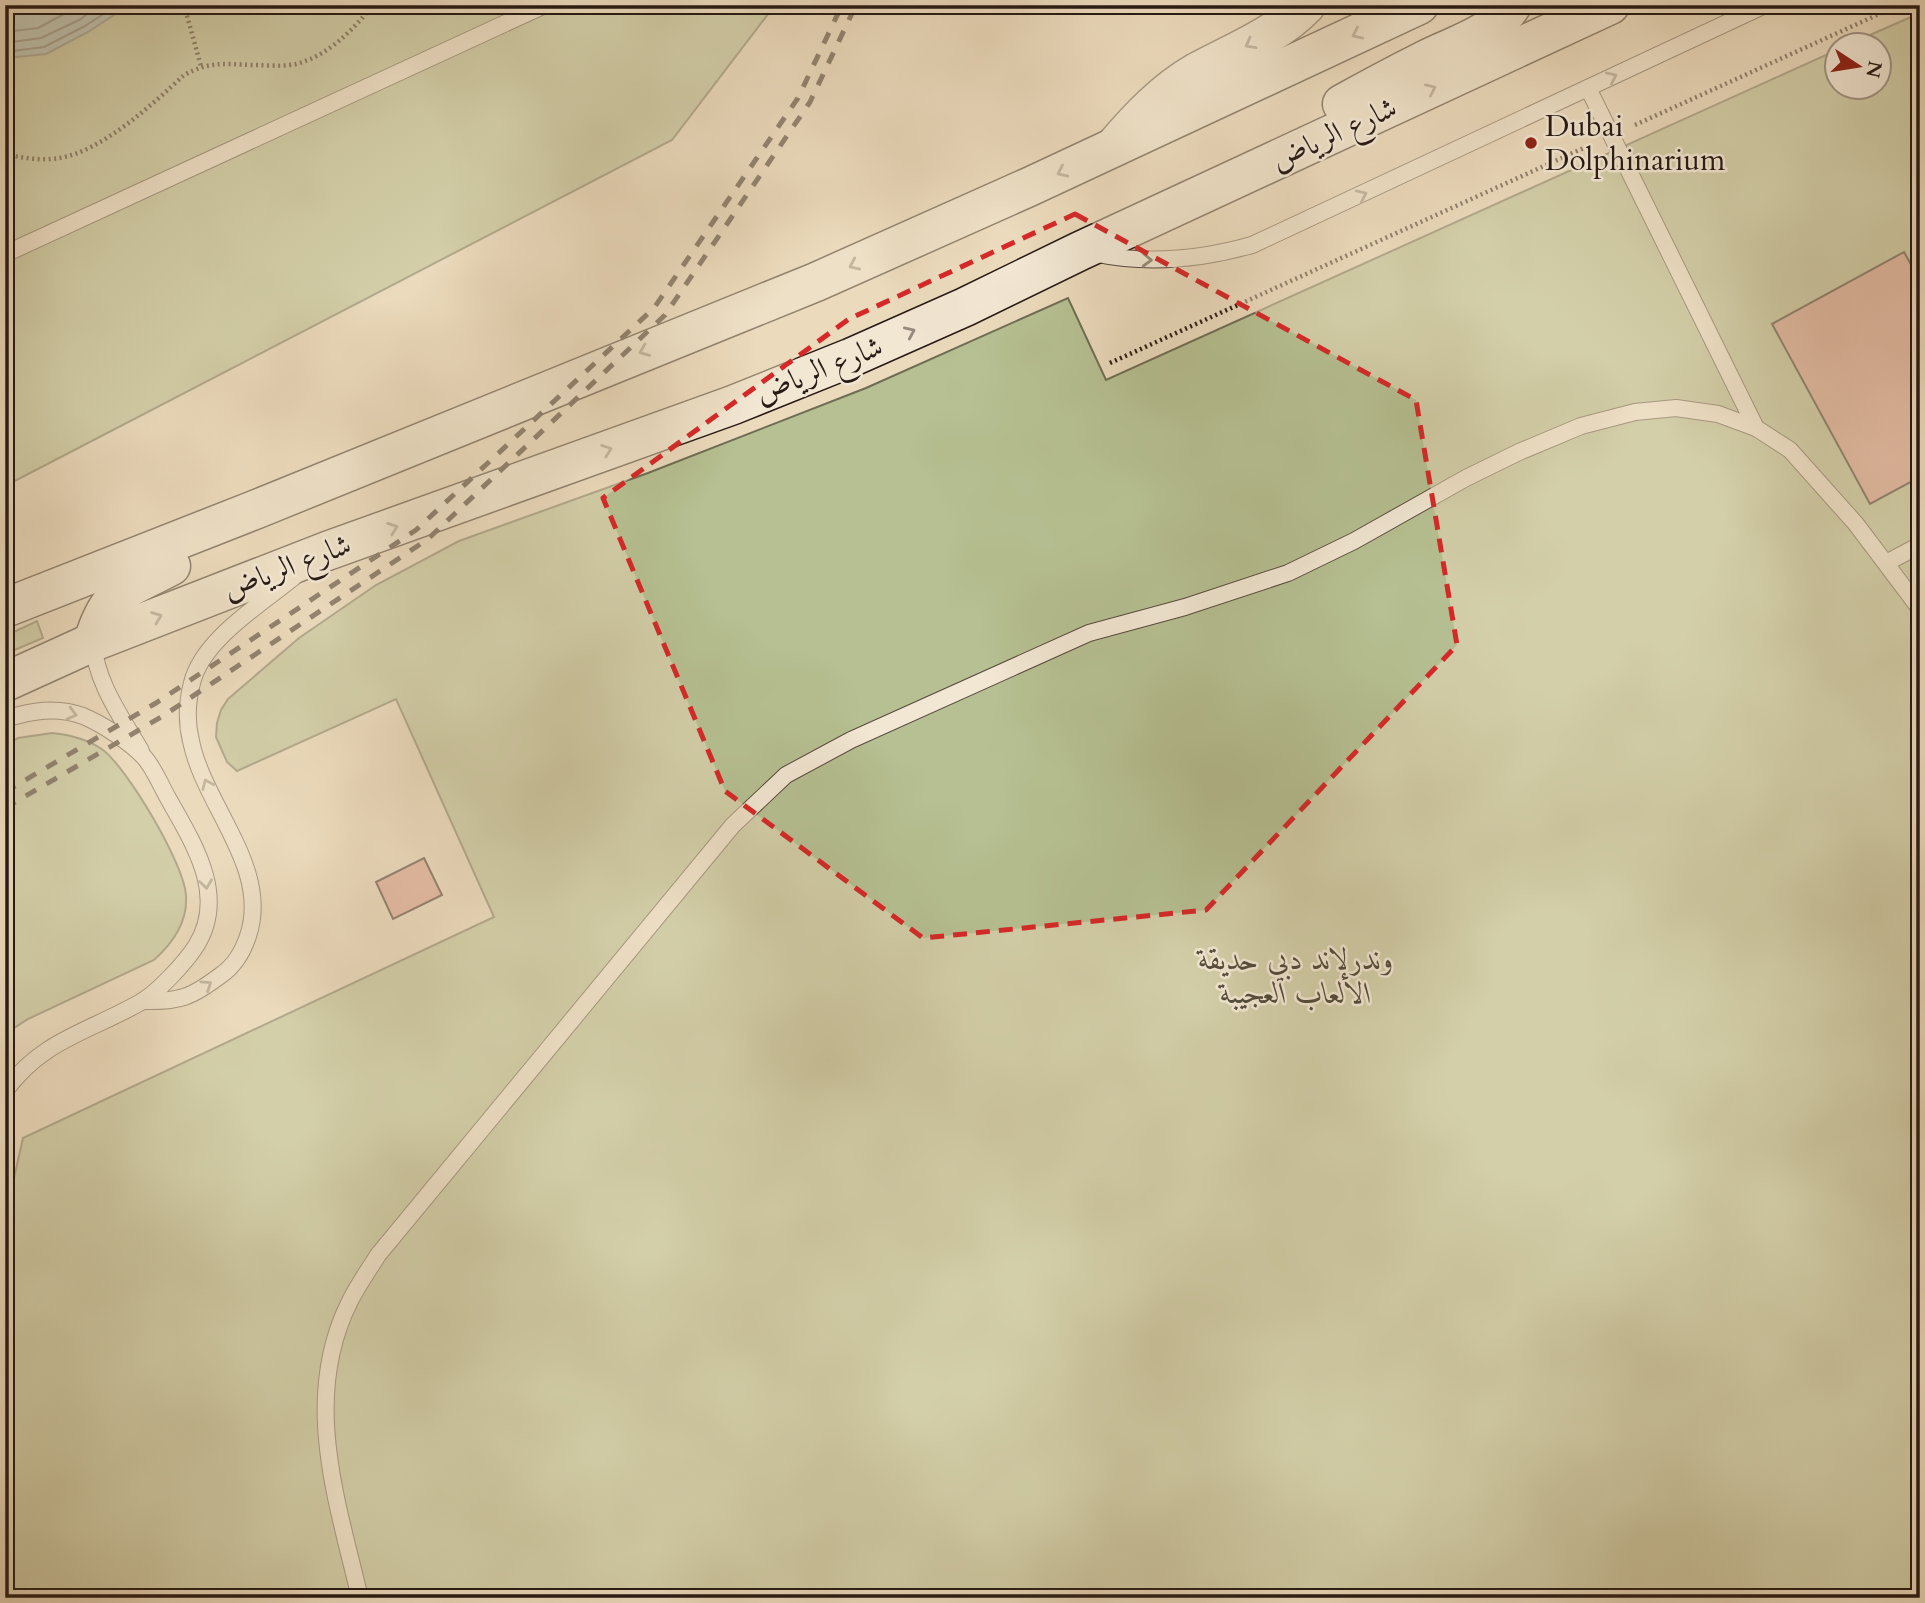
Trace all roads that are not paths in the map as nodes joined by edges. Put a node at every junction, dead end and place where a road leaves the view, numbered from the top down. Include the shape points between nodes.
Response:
1 (545, 5) edge
2 (1306, 5) edge
3 (1419, 5) edge
4 (1512, 5) edge
5 (1610, 5) edge
6 (1765, 5) edge
7 (1588, 88) junction
8 (1114, 148) junction
9 (1196, 198) junction
10 (1080, 251) junction
11 (5, 254) edge
12 (1756, 428) junction
13 (257, 509) junction
14 (1920, 545) edge
15 (327, 551) junction
16 (1886, 563) junction
17 (5, 608) edge
18 (1920, 609) edge
19 (93, 642) junction
20 (5, 682) edge
21 (5, 719) edge
22 (145, 758) junction
23 (143, 1001) junction
24 (5, 1091) edge
25 (360, 1598) edge

1 - 11 lane
2 -> 8 main road via 1270,33 1165,94
3 -> 8 main road
4 - 9 main road via 1490,29 1332,110
9 -> 5 main road, شارع الرياض
7 -> 6 lane
10 -> 7 lane via 1114,258 1184,260 1252,245
7 - 12 lane
8 -> 13 main road via 816,282
9 - 10 main road, شارع الرياض
15 -> 10 main road, شارع الرياض via 792,382
12 - 16 lane via 1790,450 1818,479
12 - 25 lane via 1718,414 1676,408 1635,412 1581,426 1466,478 1288,573 1089,633 840,745 786,775 733,825 378,1255 349,1303 331,1355 324,1409 328,1464
13 - 17 main road
13 - 19 main road via 234,532 124,590 104,611
14 - 16 lane
19 -> 15 main road, شارع الرياض
23 -> 15 lane via 169,1002 206,987 228,971 252,922 253,895 246,868 191,743 187,711 192,680 207,652 229,629
16 - 18 lane
19 - 20 main road, شارع الرياض
19 - 22 lane via 101,680
21 -> 22 lane via 29,711 56,710 82,716 105,727
22 -> 23 lane via 199,853 208,883 207,914 197,944
23 - 24 lane via 40,1054

